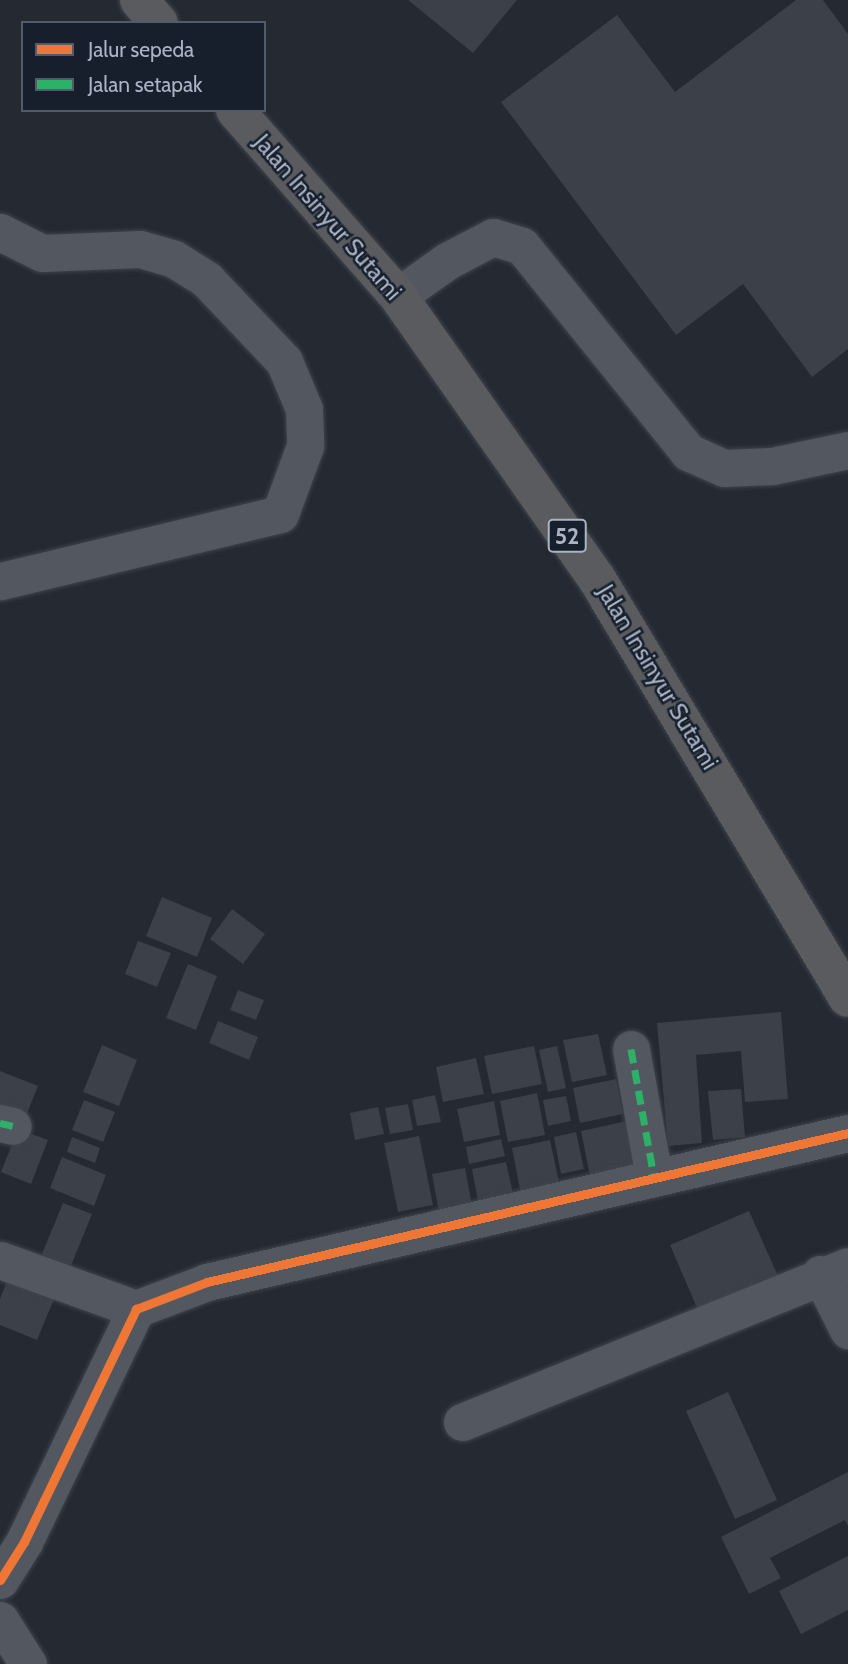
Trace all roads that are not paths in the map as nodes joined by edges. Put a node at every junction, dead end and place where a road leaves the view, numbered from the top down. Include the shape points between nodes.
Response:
1 (139, 0) edge
2 (157, 21) edge
3 (237, 112) edge
4 (0, 232) edge
5 (398, 296) junction
6 (848, 450) edge
7 (0, 581) edge
8 (848, 998) edge
9 (631, 1049) dead end
10 (848, 1133) edge
11 (654, 1177) junction
12 (0, 1260) edge
13 (834, 1270) edge
14 (136, 1309) junction
15 (848, 1330) edge
16 (462, 1422) dead end
17 (0, 1580) edge
18 (0, 1620) edge
19 (28, 1664) edge

1 - 2 highway
3 - 5 highway, Jalan Insinyur Sutami / 52
4 - 7 street via 42,253 140,249 174,259 207,279 284,361 304,409 305,446 280,514
5 - 6 street via 447,261 493,237 522,246 688,452 724,468 772,466
5 - 8 highway, Jalan Insinyur Sutami / 52 via 597,579
9 - 11 street
10 - 11 street
11 - 14 street via 207,1282
12 - 14 street
13 - 15 street
13 - 16 street
14 - 17 street via 24,1542
18 - 19 street

